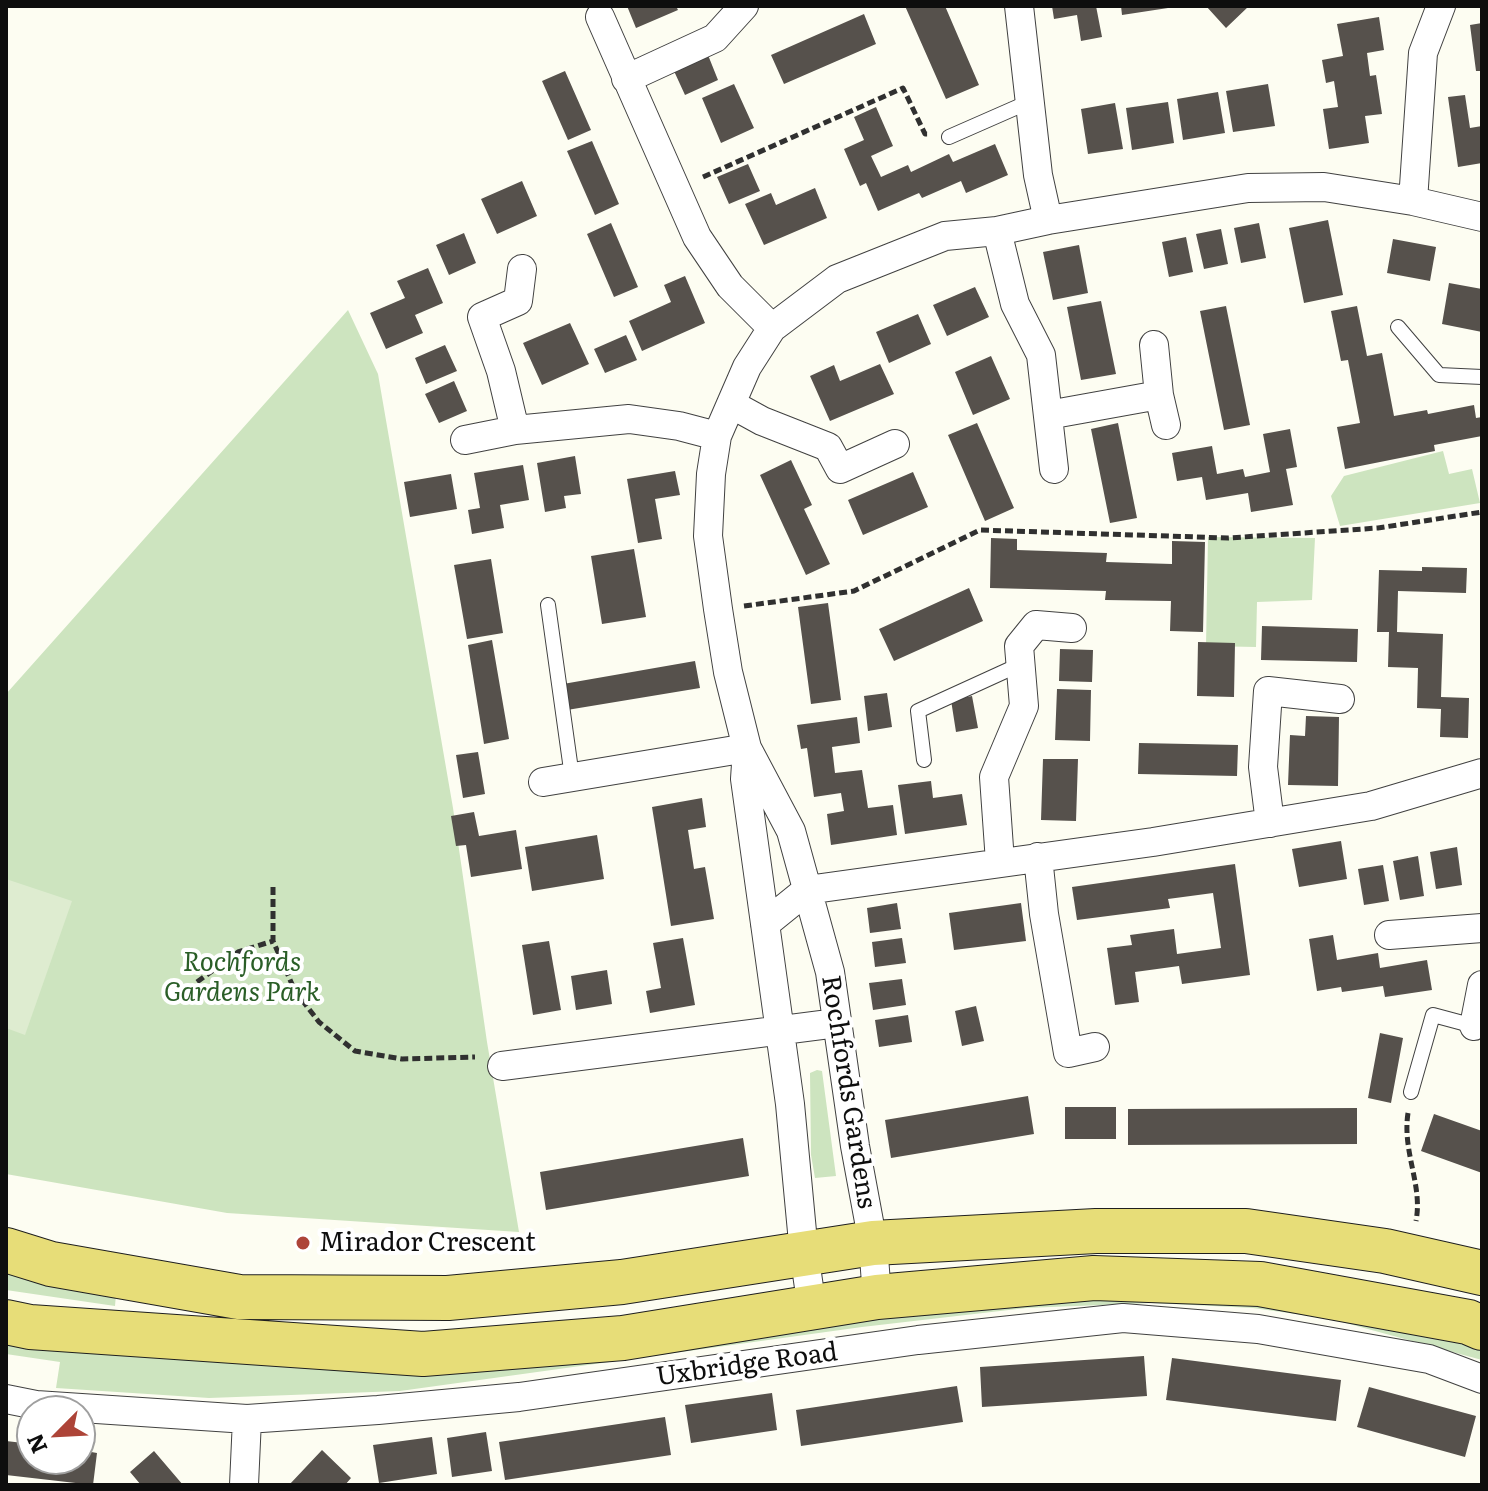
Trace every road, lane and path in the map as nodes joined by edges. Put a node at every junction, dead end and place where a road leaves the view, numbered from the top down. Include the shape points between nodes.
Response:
1 (744, 6) edge
2 (1019, 6) edge
3 (1441, 6) edge
4 (599, 11) edge
5 (626, 79) junction
6 (1031, 101) junction
7 (949, 137) joint
8 (676, 188) junction
9 (1413, 201) junction
10 (1482, 217) edge
11 (1048, 220) junction
12 (997, 231) junction
13 (522, 269) dead end
14 (1398, 327) dead end
15 (772, 328) junction
16 (1154, 345) dead end
17 (1482, 377) edge
18 (1159, 395) junction
19 (731, 404) junction
20 (1048, 415) junction
21 (1166, 425) dead end
22 (515, 430) junction
23 (717, 436) junction
24 (465, 440) dead end
25 (895, 444) dead end
26 (1054, 469) dead end
27 (1482, 512) edge
28 (548, 605) dead end
29 (718, 609) junction
30 (1072, 628) dead end
31 (1021, 664) junction
32 (1340, 699) dead end
33 (747, 748) junction
34 (924, 760) dead end
35 (572, 777) junction
36 (1480, 780) edge
37 (543, 782) dead end
38 (1270, 823) junction
39 (1038, 857) junction
40 (1000, 862) junction
41 (273, 887) dead end
42 (807, 890) junction
43 (765, 924) junction
44 (1482, 928) edge
45 (1389, 935) dead end
46 (273, 941) junction
47 (197, 982) dead end
48 (1482, 985) edge
49 (837, 1023) junction
50 (1474, 1026) joint
51 (780, 1030) junction
52 (1095, 1047) dead end
53 (502, 1066) joint
54 (1411, 1092) joint
55 (873, 1243) junction
56 (6, 1250) edge
57 (804, 1253) junction
58 (1410, 1256) junction
59 (1482, 1273) edge
60 (877, 1297) junction
61 (812, 1308) junction
62 (6, 1322) edge
63 (1482, 1328) edge
64 (1482, 1379) edge
65 (6, 1399) edge
66 (247, 1419) junction
67 (244, 1485) edge

1 - 5 street via 715,38
2 - 6 street
3 - 9 street via 1423,53
4 - 5 street
5 - 8 street
6 - 7 lane
6 - 11 street
7 - 8 path via 925,134 903,88
8 - 15 street via 697,237 730,286
9 - 10 street, Rochfords Gardens
9 - 11 street, Rochfords Gardens via 1324,187 1248,188
11 - 12 street, Rochfords Gardens
12 - 15 street, Rochfords Gardens via 945,236 837,279
12 - 20 street via 1015,304 1041,355
13 - 22 street via 518,301 482,317
14 - 17 lane via 1439,375
15 - 19 street, Rochfords Gardens
16 - 18 street
18 - 20 street
18 - 21 street
19 - 23 street, Rochfords Gardens
19 - 25 street via 828,447 840,469
20 - 26 street
22 - 23 street via 629,419
22 - 24 street
23 - 29 street, Rochfords Gardens via 708,536
27 - 29 path via 1378,528 1228,538 980,530 854,591
28 - 35 lane
29 - 33 street, Rochfords Gardens
30 - 31 street via 1036,625 1019,646
31 - 34 lane via 918,711
31 - 40 street via 1024,706 994,777
32 - 38 street via 1268,691 1263,767
33 - 35 street
33 - 42 street, Rochfords Gardens via 791,831
33 - 43 street, Rochfords Gardens via 745,779
35 - 37 street
36 - 38 street
38 - 39 street
39 - 40 street
39 - 52 street via 1068,1053
40 - 42 street
41 - 46 path
42 - 43 street
42 - 49 street, Rochfords Gardens via 830,972
43 - 51 street, Rochfords Gardens
44 - 45 street
46 - 47 path via 238,952
46 - 53 path via 295,991 319,1022 355,1051 402,1059 474,1056
48 - 50 street
49 - 51 street
49 - 55 street, Rochfords Gardens
50 - 54 lane via 1433,1015
51 - 53 street
51 - 57 street, Rochfords Gardens
54 - 58 path via 1405,1135 1419,1207
55 - 57 main road
55 - 58 main road via 1096,1231 1246,1231
55 - 60 street, Rochfords Gardens
56 - 57 main road via 51,1264 239,1297 433,1298 622,1282
57 - 61 street, Rochfords Gardens
58 - 59 main road
60 - 61 main road, Uxbridge Road
60 - 63 main road, Uxbridge Road via 1094,1278 1260,1284
61 - 62 main road, Uxbridge Road via 623,1338 423,1354
64 - 66 street, Uxbridge Road via 1429,1359 1258,1329 1123,1318 918,1340 519,1397
65 - 66 street, Uxbridge Road
66 - 67 street

